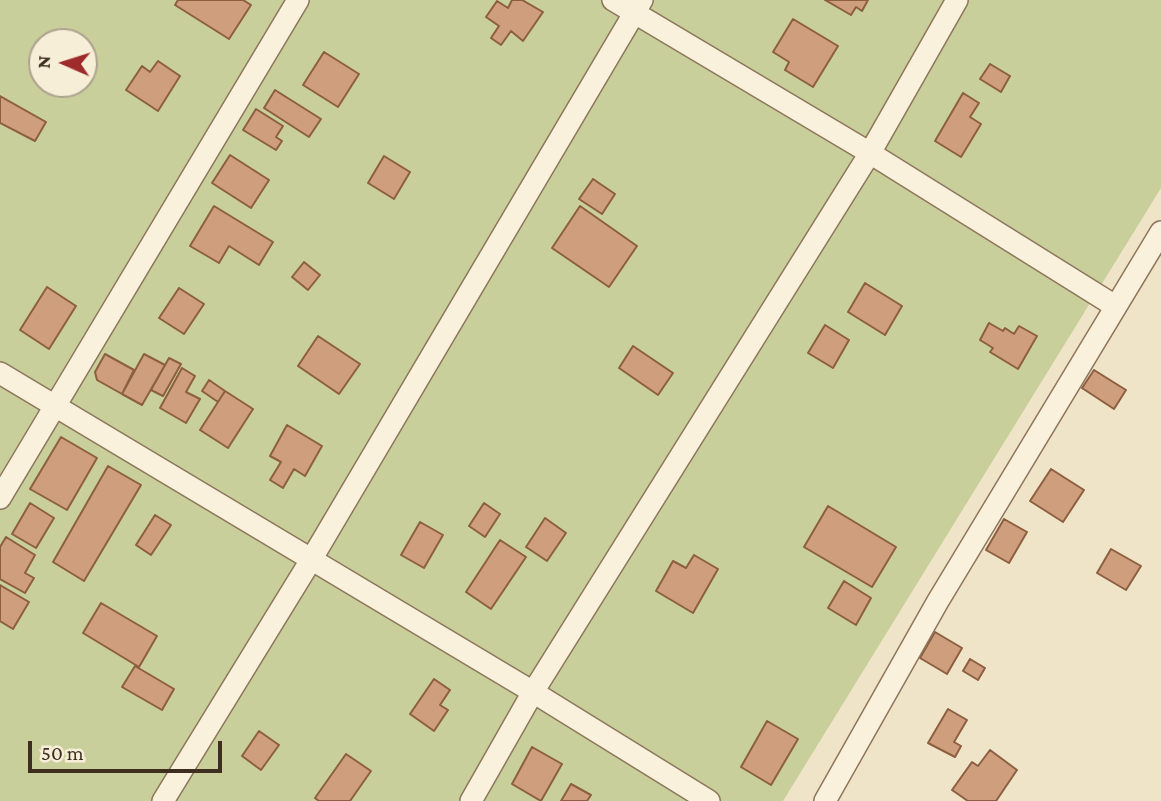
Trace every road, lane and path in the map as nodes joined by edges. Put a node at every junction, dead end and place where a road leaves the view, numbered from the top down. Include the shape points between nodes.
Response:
1 (298, 0) edge
2 (612, 0) edge
3 (957, 0) edge
4 (638, 7) edge
5 (870, 153) junction
6 (1161, 232) edge
7 (1115, 306) junction
8 (0, 373) edge
9 (55, 407) junction
10 (0, 498) edge
11 (311, 560) junction
12 (533, 692) junction
13 (163, 801) edge
14 (471, 801) edge
15 (709, 801) edge
16 (825, 801) edge

1 - 9 street
2 - 4 street
3 - 5 street
4 - 5 street
4 - 11 street
5 - 7 street
5 - 12 street
6 - 7 street
7 - 16 street
8 - 9 street
9 - 10 street
9 - 11 street
11 - 12 street
11 - 13 street
12 - 14 street
12 - 15 street

